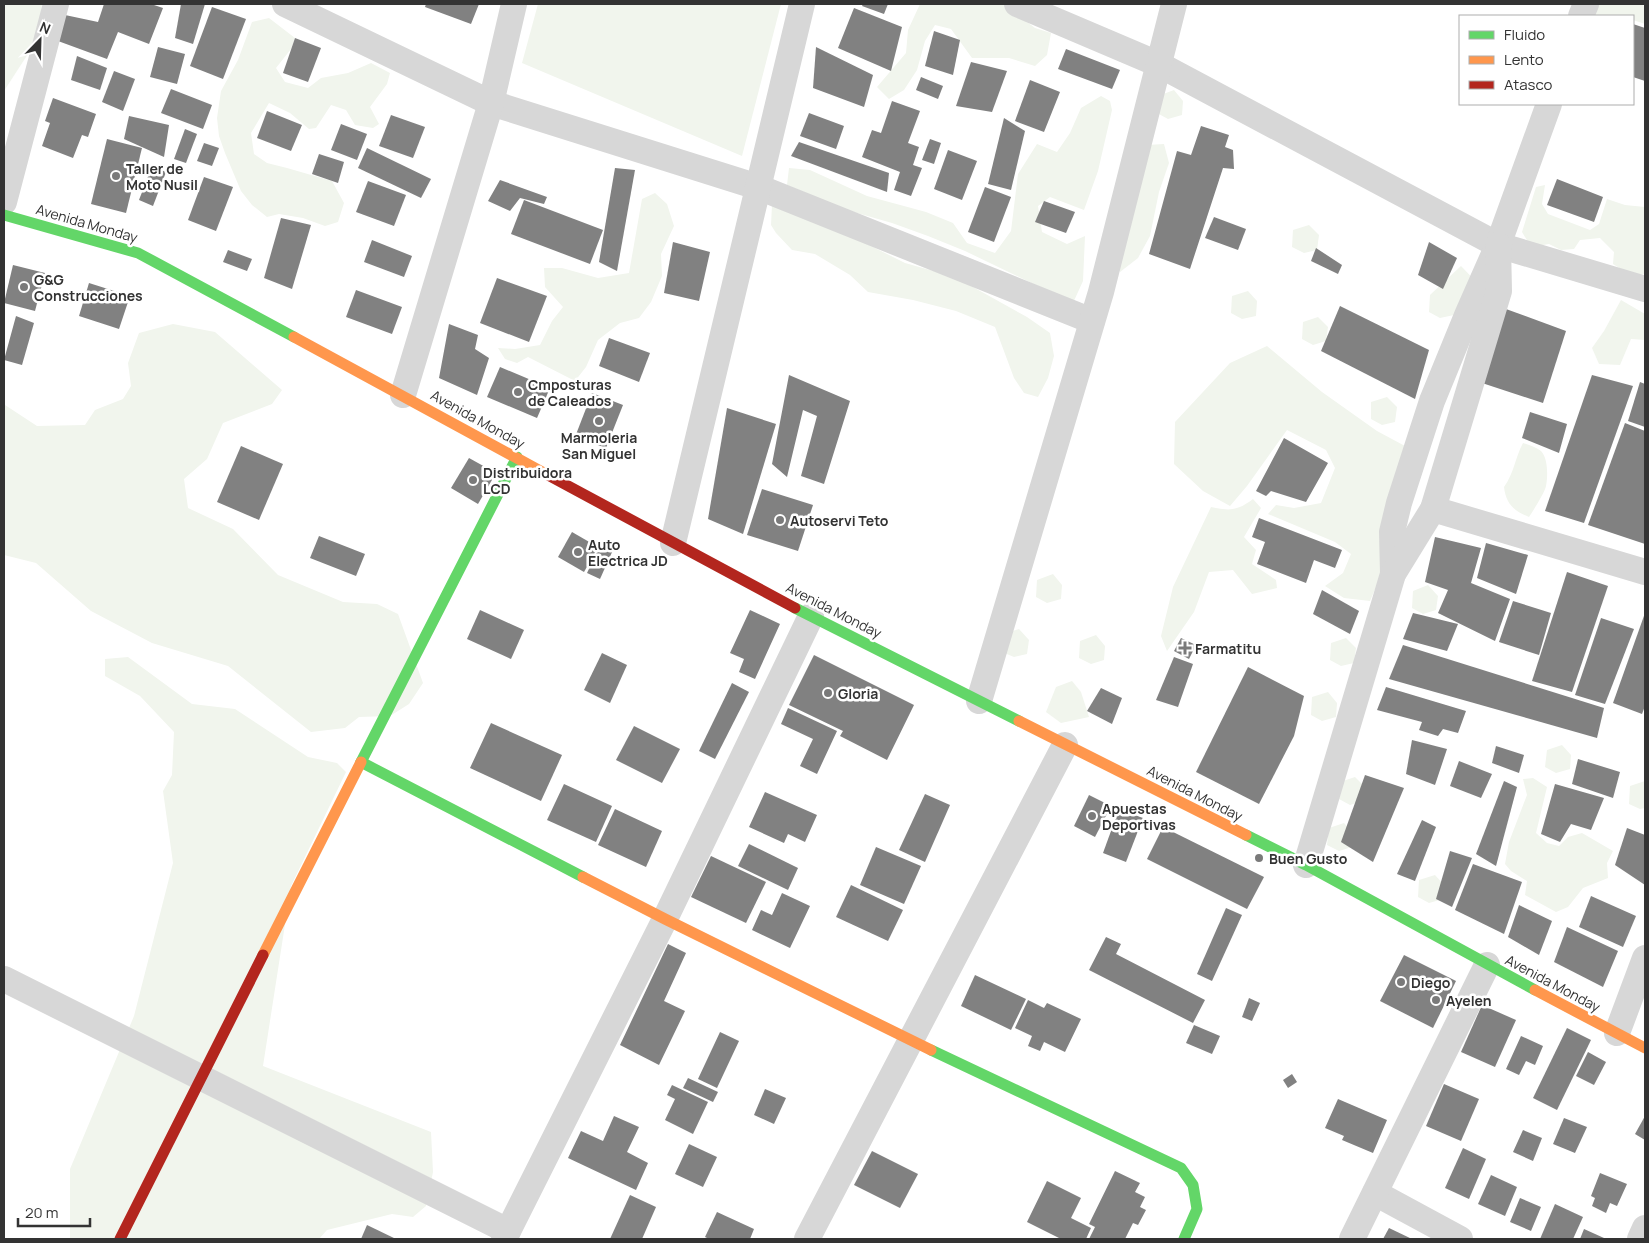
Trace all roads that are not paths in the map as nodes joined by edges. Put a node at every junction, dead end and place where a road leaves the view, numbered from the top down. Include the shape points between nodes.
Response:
1 (56, 4) edge
2 (285, 4) edge
3 (514, 4) edge
4 (802, 4) edge
5 (1017, 4) edge
6 (1174, 4) edge
7 (1158, 64) junction
8 (491, 103) junction
9 (1549, 105) edge
10 (758, 187) junction
11 (4, 202) edge
12 (4, 215) edge
13 (1498, 244) junction
14 (1645, 289) edge
15 (1092, 320) junction
16 (403, 395) junction
17 (517, 457) junction
18 (1433, 509) junction
19 (673, 543) junction
20 (1645, 572) edge
21 (1393, 574) junction
22 (811, 616) junction
23 (979, 701) junction
24 (1064, 744) junction
25 (361, 762) junction
26 (1306, 865) junction
27 (665, 918) junction
28 (1645, 958) edge
29 (1487, 965) junction
30 (4, 979) edge
31 (1617, 1033) junction
32 (910, 1040) junction
33 (1645, 1048) edge
34 (201, 1077) junction
35 (1375, 1193) junction
36 (1645, 1228) edge
37 (506, 1235) edge
38 (120, 1239) edge
39 (807, 1239) edge
40 (1184, 1239) edge
41 (1352, 1239) edge
42 (1460, 1239) edge
43 (1640, 1239) edge

1 - 11 street
2 - 8 street
3 - 8 street
4 - 10 street
5 - 7 street
6 - 7 street
7 - 13 street
7 - 15 street
8 - 10 street
8 - 16 street
9 - 13 street
10 - 15 street
10 - 19 street
12 - 16 street, Avenida Monday via 138,253
13 - 14 street
13 - 18 street via 1499,291
13 - 21 street via 1432,401 1399,503 1392,532
15 - 23 street
16 - 17 street, Avenida Monday
17 - 19 street, Avenida Monday
17 - 25 street
18 - 20 street
18 - 21 street
19 - 22 street, Avenida Monday
21 - 26 street
22 - 23 street, Avenida Monday
22 - 27 street
23 - 24 street, Avenida Monday
24 - 26 street, Avenida Monday
24 - 32 street
25 - 27 street
25 - 34 street
26 - 29 street, Avenida Monday
27 - 32 street
27 - 37 street
28 - 31 street
29 - 31 street, Avenida Monday
29 - 35 street
30 - 34 street
31 - 33 street, Avenida Monday
32 - 39 street
32 - 40 street via 1181,1168 1194,1185 1197,1209
34 - 37 street
34 - 38 street
35 - 41 street
35 - 42 street
36 - 43 street

